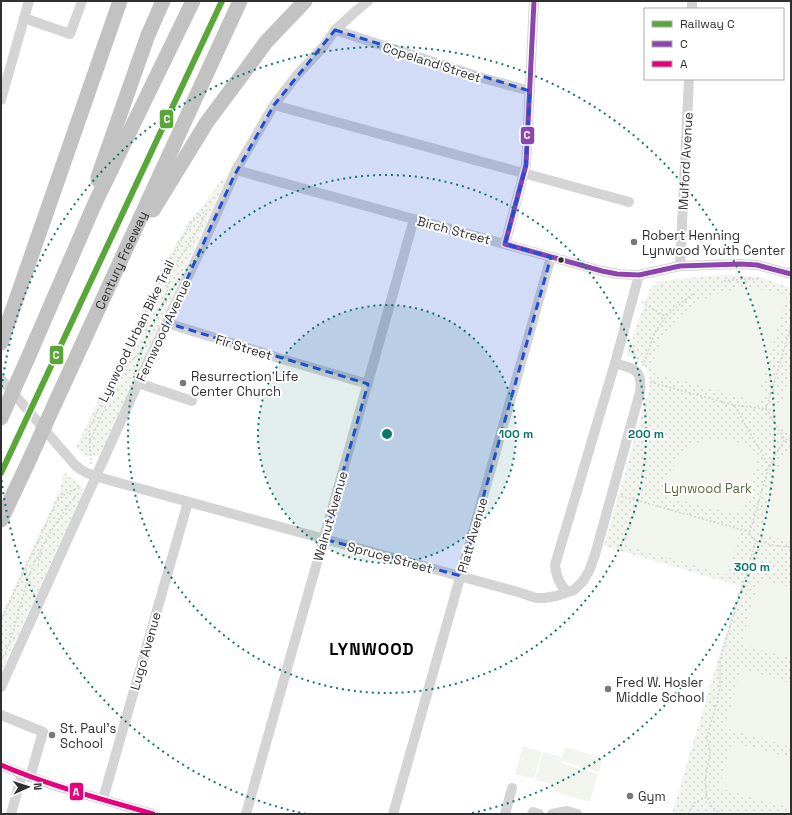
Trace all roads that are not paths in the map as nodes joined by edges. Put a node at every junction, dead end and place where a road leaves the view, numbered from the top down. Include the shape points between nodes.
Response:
1 (29, 1) edge
2 (82, 1) edge
3 (120, 1) edge
4 (163, 1) edge
5 (193, 1) edge
6 (240, 1) edge
7 (305, 1) edge
8 (368, 1) edge
9 (534, 1) edge
10 (24, 18) junction
11 (335, 30) junction
12 (689, 80) edge
13 (530, 91) junction
14 (2, 96) edge
15 (274, 105) junction
16 (236, 170) junction
17 (525, 173) junction
18 (629, 202) dead end
19 (95, 203) junction
20 (414, 219) junction
21 (505, 244) junction
22 (551, 257) junction
23 (680, 266) junction
24 (115, 274) junction
25 (791, 274) edge
26 (639, 275) junction
27 (167, 323) junction
28 (1, 343) edge
29 (615, 363) junction
30 (1, 380) edge
31 (138, 383) junction
32 (368, 384) junction
33 (192, 401) dead end
34 (1, 418) edge
35 (96, 476) junction
36 (188, 502) junction
37 (1, 520) edge
38 (324, 539) junction
39 (460, 576) junction
40 (568, 592) junction
41 (1, 687) edge
42 (1, 715) edge
43 (1, 765) edge
44 (26, 776) junction
45 (512, 788) dead end
46 (102, 800) junction
47 (149, 813) edge
48 (11, 814) edge
49 (246, 814) edge
50 (393, 814) edge
51 (505, 814) edge
52 (532, 814) edge
53 (539, 814) edge
54 (552, 814) edge
55 (577, 814) edge

1 - 10 street
2 - 10 street via 70,34
3 - 28 highway
4 - 19 highway via 148,35 98,177
5 - 19 highway
6 - 24 highway, Century Freeway
7 - 24 highway via 266,42 207,122
8 - 11 street, Fernwood Avenue
9 - 13 street
10 - 14 street
11 - 13 street, Copeland Street
11 - 15 street, Fernwood Avenue
12 - 23 street, Mulford Avenue
13 - 17 street
15 - 16 street, Fernwood Avenue
15 - 17 street
16 - 20 street, Birch Street
16 - 27 street, Fernwood Avenue
17 - 18 street
17 - 21 street
19 - 34 highway, bridge
20 - 21 street, Birch Street
20 - 32 street, Walnut Avenue
21 - 22 street, Birch Street
22 - 26 street, Birch Street via 602,271
22 - 39 street, Platt Avenue
23 - 25 street, Birch Street via 757,265
23 - 26 street, Birch Street
24 - 37 highway, Century Freeway, bridge
26 - 29 street
27 - 31 street, Fernwood Avenue
27 - 32 street, Fir Street
29 - 40 street via 555,565 559,581
29 - 40 street, Spruce Street via 637,371 640,376 640,392 589,571 583,581
30 - 35 street via 75,465
31 - 33 street
31 - 35 street, Fernwood Avenue
32 - 38 street, Walnut Avenue
35 - 36 street, Spruce Street
35 - 41 street, Fernwood Avenue
36 - 38 street, Spruce Street
36 - 46 street, Lugo Avenue
38 - 39 street, Spruce Street
38 - 49 street, Walnut Avenue
39 - 40 street, Spruce Street via 536,598
39 - 50 street, Platt Avenue
42 - 44 street via 44,732
43 - 44 street
44 - 46 street
44 - 48 street
45 - 51 street
46 - 47 street
52 - 53 street
54 - 55 street via 567,811

